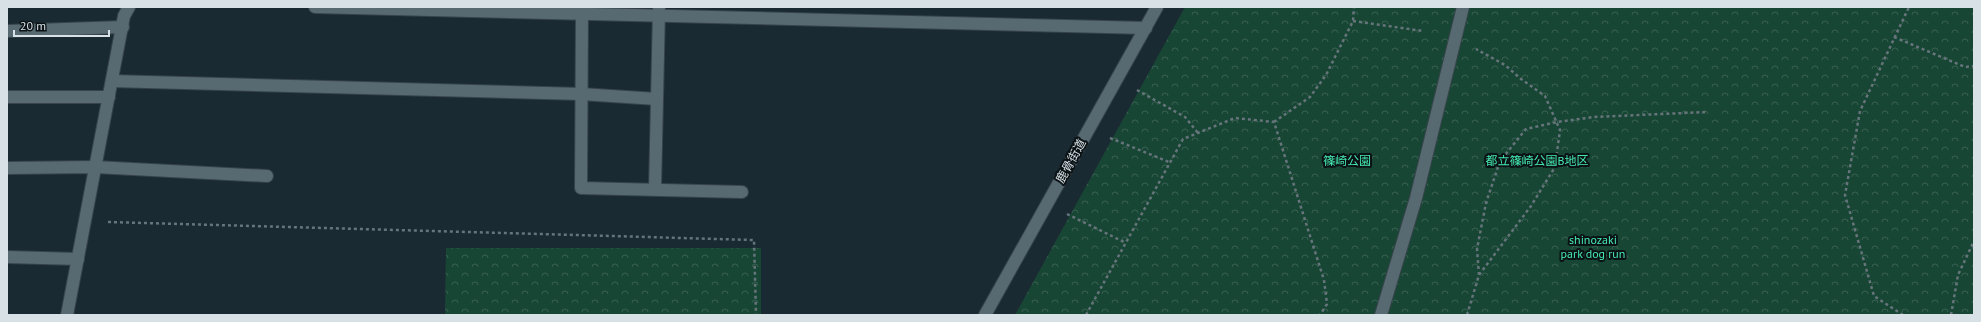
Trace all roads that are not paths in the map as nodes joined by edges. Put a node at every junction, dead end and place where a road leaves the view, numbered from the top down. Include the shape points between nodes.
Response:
1 (129, 7) edge
2 (315, 7) edge
3 (1157, 7) edge
4 (1463, 7) edge
5 (371, 8) edge
6 (432, 8) edge
7 (582, 10) edge
8 (659, 11) edge
9 (123, 27) junction
10 (1146, 28) junction
11 (7, 31) edge
12 (112, 81) junction
13 (581, 94) junction
14 (7, 97) edge
15 (109, 97) junction
16 (657, 99) junction
17 (95, 167) junction
18 (7, 168) edge
19 (267, 176) dead end
20 (655, 190) junction
21 (742, 192) dead end
22 (7, 257) edge
23 (78, 259) junction
24 (67, 315) edge
25 (985, 315) edge
26 (1381, 315) edge

1 - 9 street via 124,16
2 - 5 street
3 - 10 street, 鹿骨街道
4 - 26 street via 1416,198
5 - 6 street
6 - 7 street
7 - 8 street
7 - 13 street
8 - 10 street
8 - 16 street
9 - 11 street
9 - 12 street
10 - 25 street, 鹿骨街道
12 - 13 street
12 - 15 street
13 - 16 street
13 - 20 street via 581,188
14 - 15 street
15 - 17 street
16 - 20 street
17 - 18 street
17 - 19 street
17 - 23 street
20 - 21 street
22 - 23 street
23 - 24 street

